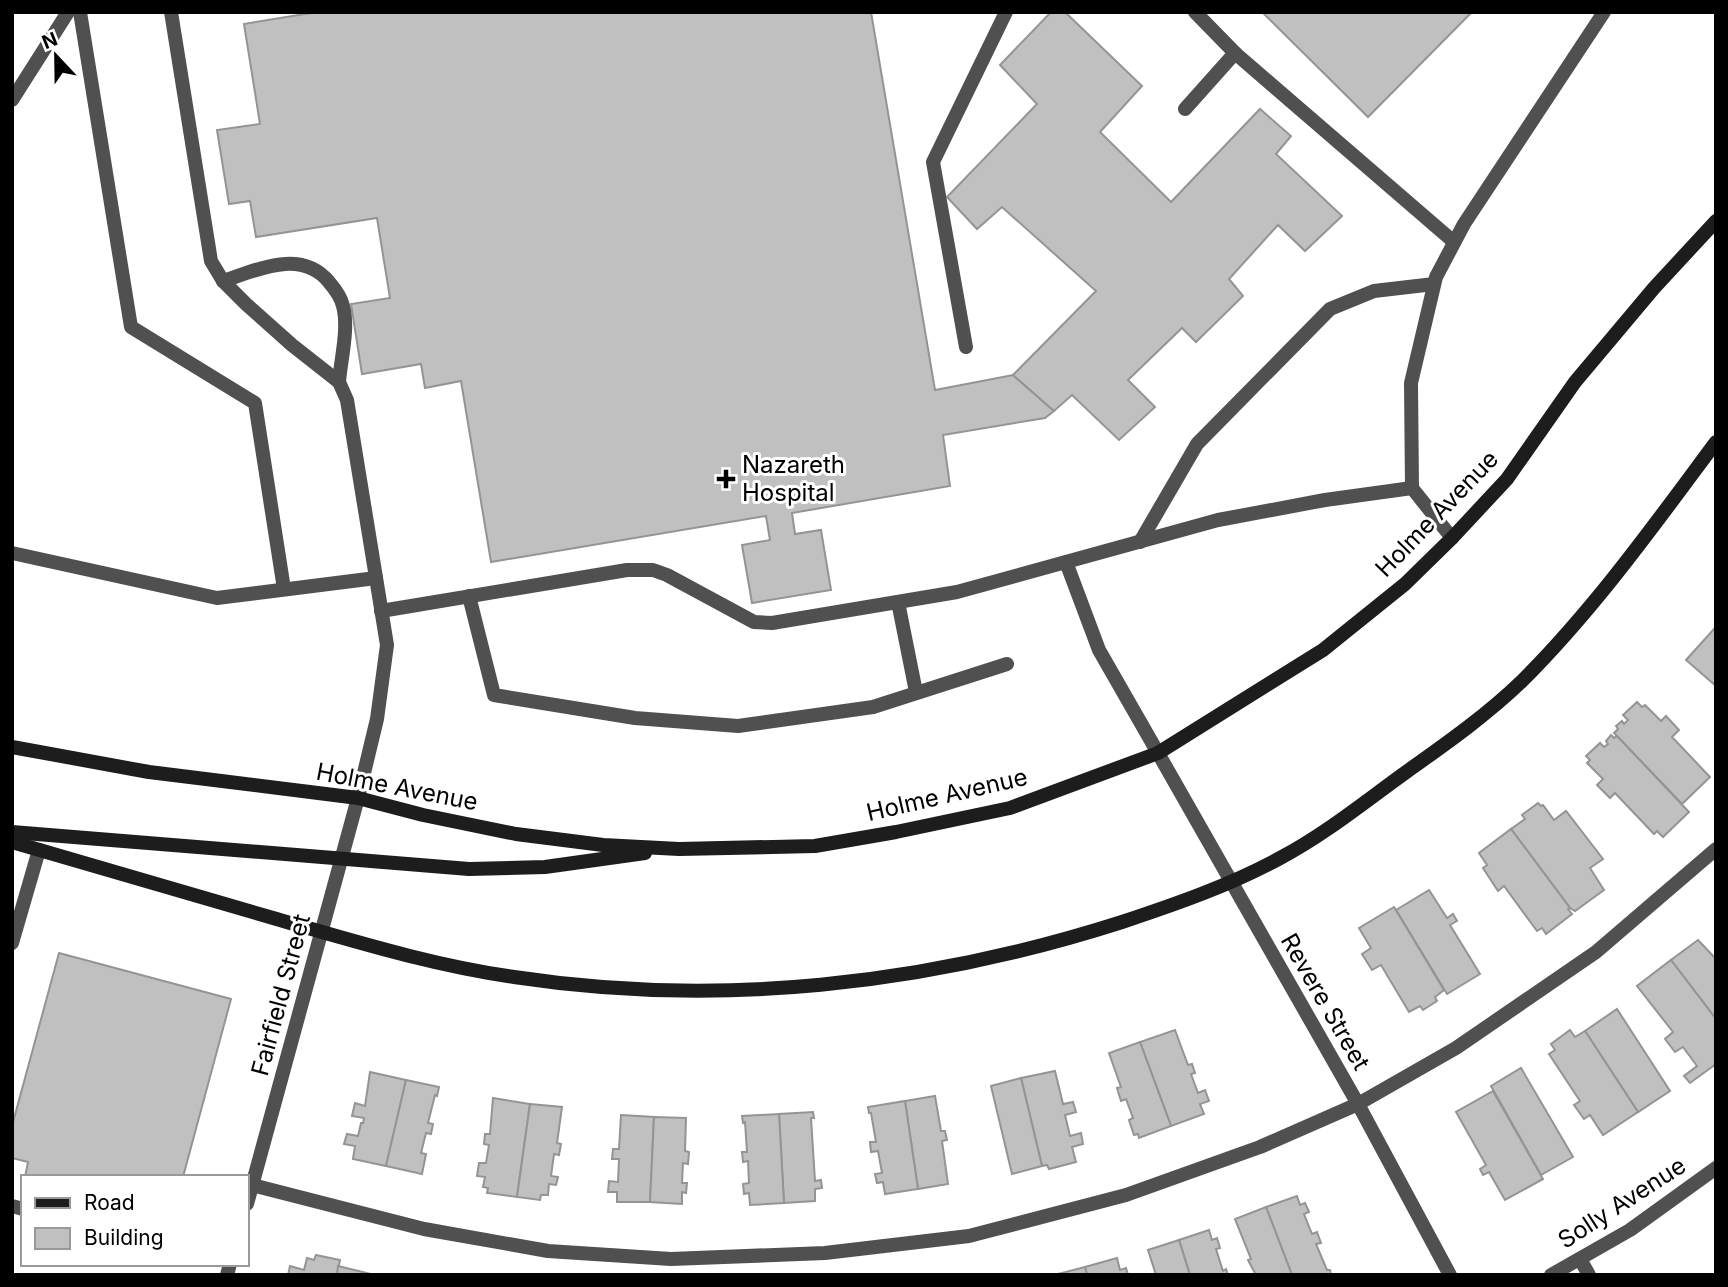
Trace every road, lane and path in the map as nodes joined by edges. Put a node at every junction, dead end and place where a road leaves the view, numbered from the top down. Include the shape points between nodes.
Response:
1 (68, 12) edge
2 (80, 12) edge
3 (171, 12) edge
4 (1006, 12) edge
5 (1195, 12) edge
6 (1604, 12) edge
7 (1235, 53) junction
8 (12, 100) edge
9 (1185, 108) dead end
10 (1716, 221) edge
11 (1454, 242) junction
12 (223, 281) junction
13 (1434, 284) junction
14 (966, 347) dead end
15 (339, 382) junction
16 (1716, 442) edge
17 (1412, 488) junction
18 (1452, 538) junction
19 (1140, 542) junction
20 (12, 552) edge
21 (1066, 562) junction
22 (376, 578) junction
23 (284, 589) junction
24 (469, 596) junction
25 (898, 602) junction
26 (381, 611) junction
27 (1007, 663) dead end
28 (916, 692) junction
29 (12, 747) edge
30 (1158, 753) junction
31 (358, 797) junction
32 (12, 832) edge
33 (12, 842) edge
34 (39, 849) junction
35 (679, 849) junction
36 (1716, 849) edge
37 (342, 859) junction
38 (1231, 882) junction
39 (322, 932) junction
40 (12, 943) edge
41 (1358, 1104) junction
42 (1716, 1168) edge
43 (252, 1185) junction
44 (248, 1200) edge
45 (1580, 1259) junction
46 (1450, 1275) edge
47 (1551, 1275) edge
48 (1589, 1275) edge

1 - 8 street
2 - 23 street via 131,327 255,404
3 - 12 street via 211,261
4 - 14 street via 933,162
5 - 7 street
6 - 11 street
7 - 9 street
7 - 11 street
10 - 18 main road, Holme Avenue via 1575,382 1507,479
11 - 13 street
12 - 15 street
12 - 15 street via 274,264 292,263 324,276 343,306
13 - 17 street via 1411,383
13 - 19 street via 1374,291 1330,309 1197,444
15 - 22 street, Fairfield Street via 347,400
16 - 38 main road via 1636,551 1520,683 1448,743 1318,836
17 - 18 street
17 - 19 street via 1218,520
18 - 30 main road, Holme Avenue via 1405,584 1323,650
19 - 21 street
20 - 23 street via 216,598
21 - 25 street via 957,592
21 - 30 street, Revere Street via 1099,650
22 - 23 street
22 - 26 street, Fairfield Street
24 - 25 street via 626,570 653,570 754,622 772,624
24 - 26 street
24 - 28 street via 494,695 635,718 738,726 873,707
25 - 28 street
26 - 31 street, Fairfield Street via 387,645 377,719
27 - 28 street
29 - 31 main road, Holme Avenue via 149,772
30 - 35 main road, Holme Avenue via 1010,808 896,832 815,846
30 - 38 street, Revere Street
31 - 35 main road, Holme Avenue via 516,834
31 - 37 street, Fairfield Street
32 - 37 main road
33 - 34 main road
34 - 39 main road
34 - 40 street
35 - 37 main road via 545,867 481,869
36 - 41 street via 1596,952 1455,1048
37 - 39 street, Fairfield Street
38 - 39 main road via 1064,941 916,974 764,991 626,989 510,977
38 - 41 street, Revere Street
39 - 43 street, Fairfield Street
41 - 43 street via 1261,1147 1126,1195 969,1236 825,1253 671,1259 548,1251 424,1229
41 - 46 street, Revere Street
42 - 45 street, Solly Avenue via 1630,1230
43 - 44 street, Fairfield Street
45 - 47 street, Solly Avenue
45 - 48 street

